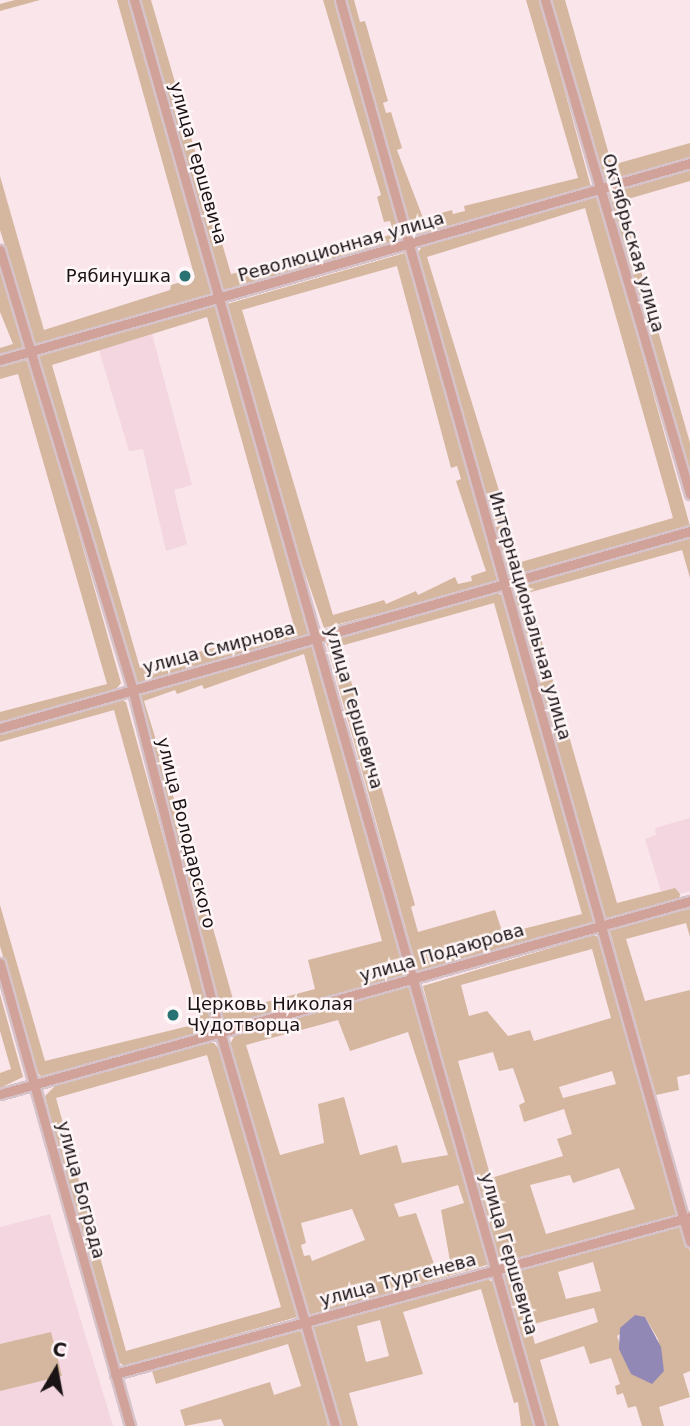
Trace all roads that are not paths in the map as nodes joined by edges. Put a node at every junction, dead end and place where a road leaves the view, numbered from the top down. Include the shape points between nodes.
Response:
1 (134, 0) edge
2 (340, 0) edge
3 (545, 0) edge
4 (690, 163) edge
5 (600, 189) junction
6 (411, 243) junction
7 (0, 250) edge
8 (220, 298) junction
9 (31, 351) junction
10 (0, 360) edge
11 (690, 494) edge
12 (690, 531) edge
13 (504, 587) junction
14 (318, 637) junction
15 (132, 688) junction
16 (0, 728) edge
17 (690, 901) edge
18 (602, 925) junction
19 (0, 963) edge
20 (414, 976) junction
21 (220, 1032) junction
22 (35, 1084) junction
23 (0, 1094) edge
24 (687, 1218) edge
25 (690, 1242) edge
26 (497, 1269) junction
27 (304, 1321) junction
28 (115, 1374) junction
29 (130, 1426) edge
30 (335, 1426) edge
31 (540, 1426) edge

1 - 8 street, улица Гершевича
2 - 6 street, Интернациональная улица
3 - 5 street, Октябрьская улица
4 - 5 street, Революционная улица
5 - 6 street, Революционная улица
5 - 11 street, Октябрьская улица
6 - 8 street, Революционная улица
6 - 13 street, Интернациональная улица
7 - 9 street, улица Володарского
8 - 9 street, Революционная улица
8 - 14 street, улица Гершевича
9 - 10 street, Революционная улица
9 - 15 street, улица Володарского
12 - 13 street, улица Смирнова
13 - 14 street, улица Смирнова
13 - 18 street, Интернациональная улица
14 - 15 street, улица Смирнова
14 - 20 street, улица Гершевича
15 - 16 street, улица Смирнова
15 - 21 street, улица Володарского
17 - 18 street, улица Подаюрова
18 - 20 street, улица Подаюрова
18 - 24 street, Интернациональная улица
19 - 22 street, улица Бограда
20 - 21 street, улица Подаюрова
20 - 26 street, улица Гершевича
21 - 22 street, улица Подаюрова
21 - 27 street, улица Володарского
22 - 23 street, улица Подаюрова
22 - 28 street, улица Бограда
24 - 25 street, Интернациональная улица
24 - 26 street, улица Тургенева
26 - 27 street, улица Тургенева
26 - 31 street, улица Гершевича
27 - 28 street, улица Тургенева
27 - 30 street, улица Володарского
28 - 29 street, улица Бограда

